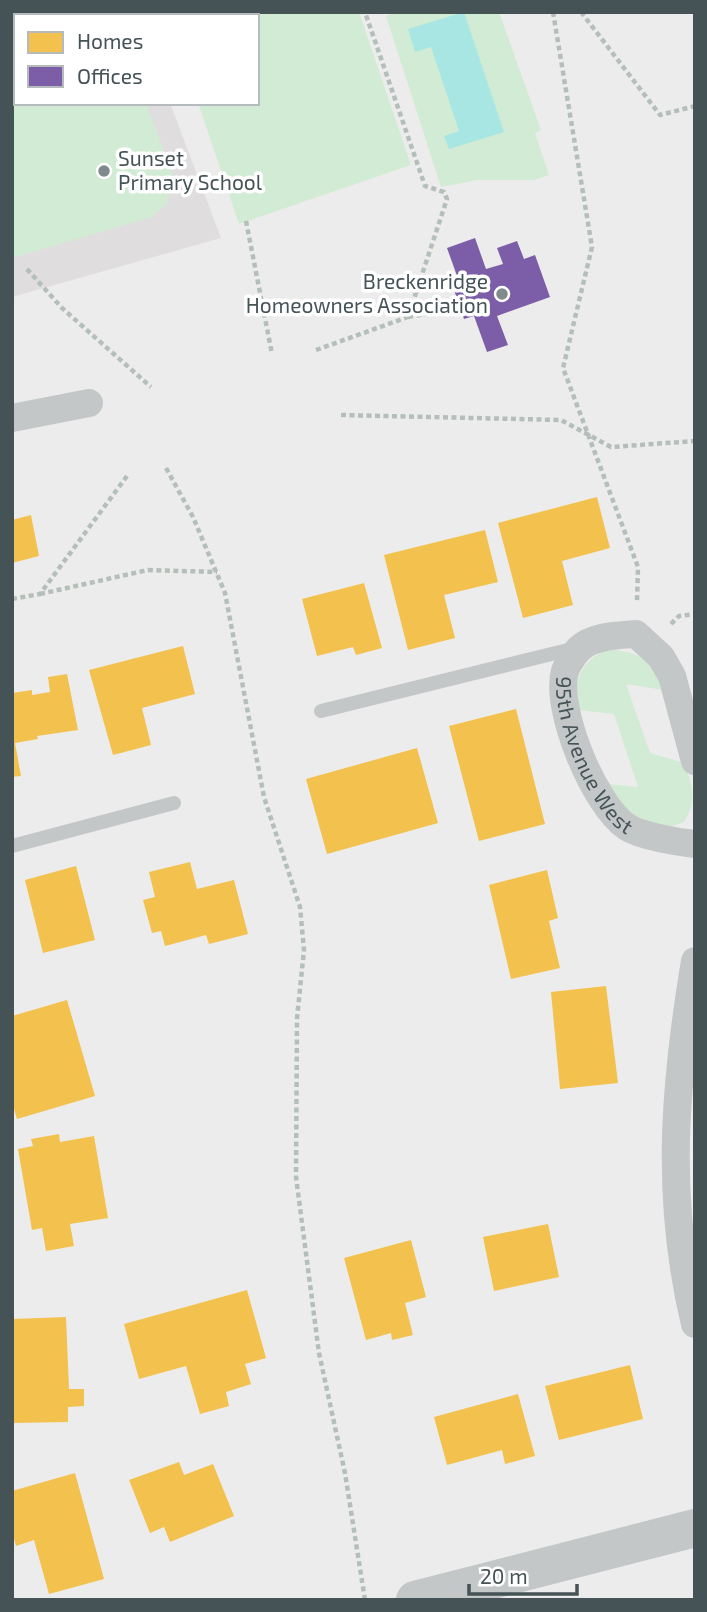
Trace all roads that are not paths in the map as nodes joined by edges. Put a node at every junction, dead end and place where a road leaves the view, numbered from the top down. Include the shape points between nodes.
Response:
1 (89, 403) dead end
2 (12, 418) edge
3 (581, 647) junction
4 (321, 711) dead end
5 (695, 761) edge
6 (174, 803) dead end
7 (695, 844) edge
8 (12, 846) edge
9 (695, 961) edge
10 (695, 1324) edge
11 (695, 1528) edge
12 (415, 1600) edge

1 - 2 street
3 - 4 lane
3 - 5 street, 95th Avenue West via 611,635 636,634 661,657 672,676
3 - 7 street, 95th Avenue West via 565,671 565,705 593,789 627,827
6 - 8 lane
9 - 10 street via 674,1132 675,1215
11 - 12 street

